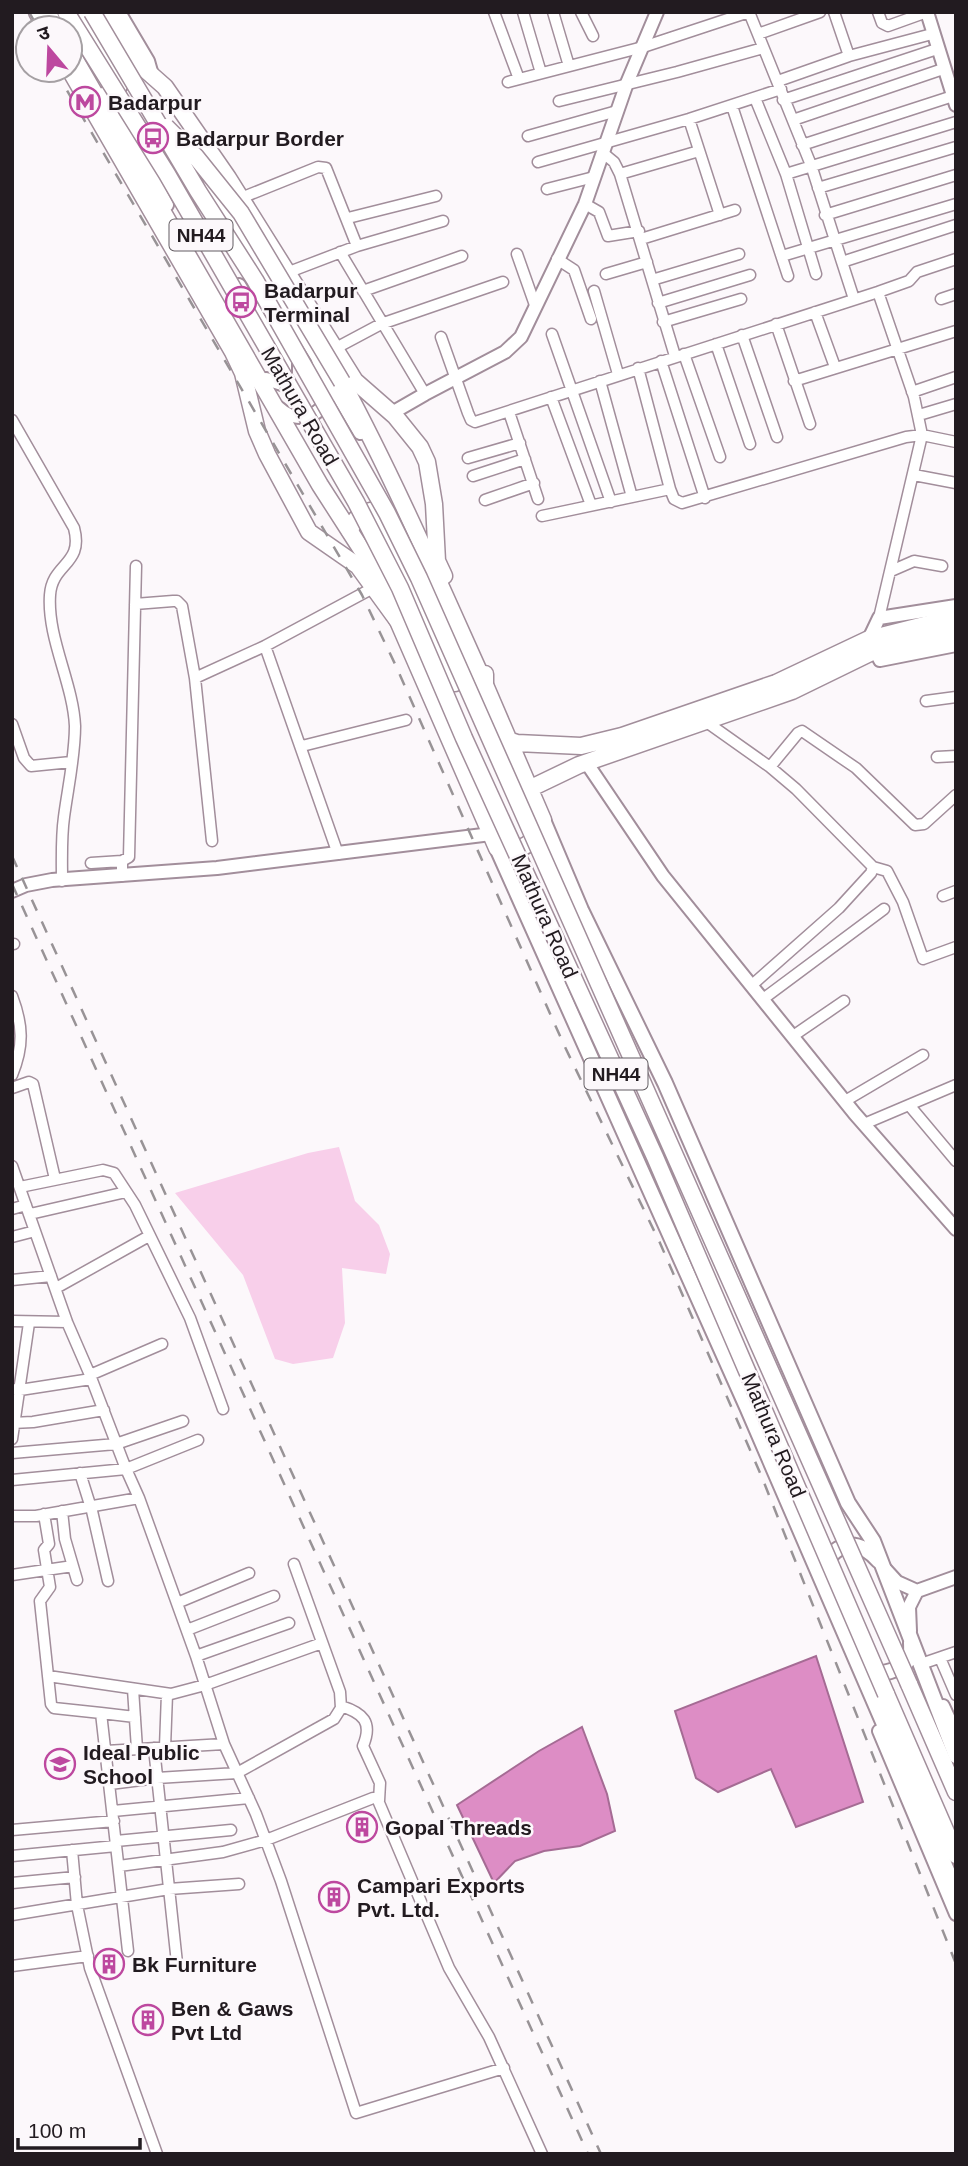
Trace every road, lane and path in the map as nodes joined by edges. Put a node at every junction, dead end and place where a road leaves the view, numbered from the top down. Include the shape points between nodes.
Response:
1 (66, 12) edge
2 (78, 12) edge
3 (92, 12) edge
4 (107, 12) edge
5 (119, 12) edge
6 (494, 12) edge
7 (523, 12) edge
8 (553, 12) edge
9 (581, 12) edge
10 (657, 12) edge
11 (820, 12) edge
12 (834, 12) edge
13 (878, 12) edge
14 (927, 12) edge
15 (758, 34) junction
16 (932, 34) junction
17 (593, 36) dead end
18 (643, 47) junction
19 (764, 48) junction
20 (937, 49) junction
21 (849, 56) junction
22 (84, 63) edge
23 (569, 66) junction
24 (943, 69) junction
25 (541, 73) junction
26 (84, 75) edge
27 (152, 75) junction
28 (519, 79) junction
29 (508, 82) dead end
30 (627, 83) junction
31 (78, 84) edge
32 (779, 85) junction
33 (755, 98) junction
34 (783, 100) junction
35 (559, 101) dead end
36 (954, 101) edge
37 (732, 106) junction
38 (147, 107) junction
39 (617, 111) junction
40 (183, 114) junction
41 (689, 120) junction
42 (793, 120) junction
43 (956, 122) edge
44 (528, 136) dead end
45 (802, 145) junction
46 (605, 147) junction
47 (956, 147) edge
48 (699, 150) junction
49 (538, 162) dead end
50 (811, 166) junction
51 (620, 174) junction
52 (786, 174) junction
53 (956, 175) edge
54 (594, 177) junction
55 (818, 188) junction
56 (547, 189) dead end
57 (436, 196) dead end
58 (241, 198) junction
59 (585, 204) junction
60 (956, 204) edge
61 (735, 210) dead end
62 (720, 215) junction
63 (825, 215) junction
64 (348, 218) junction
65 (443, 220) dead end
66 (956, 225) edge
67 (640, 235) junction
68 (834, 240) junction
69 (357, 246) junction
70 (808, 248) junction
71 (341, 252) junction
72 (517, 254) dead end
73 (739, 254) dead end
74 (462, 256) dead end
75 (782, 256) junction
76 (557, 259) junction
77 (956, 259) edge
78 (647, 262) junction
79 (842, 262) junction
80 (289, 272) junction
81 (606, 274) dead end
82 (816, 274) dead end
83 (750, 275) dead end
84 (788, 276) dead end
85 (652, 281) junction
86 (503, 282) dead end
87 (363, 291) junction
88 (594, 291) dead end
89 (878, 292) junction
90 (956, 294) edge
91 (741, 299) dead end
92 (854, 299) junction
93 (941, 299) dead end
94 (658, 303) junction
95 (535, 304) junction
96 (815, 312) junction
97 (591, 319) dead end
98 (663, 322) junction
99 (382, 324) junction
100 (776, 324) junction
101 (956, 331) edge
102 (552, 334) dead end
103 (742, 335) junction
104 (441, 337) dead end
105 (716, 344) junction
106 (336, 348) junction
107 (896, 349) junction
108 (679, 355) junction
109 (661, 361) junction
110 (835, 367) junction
111 (638, 369) junction
112 (324, 373) junction
113 (618, 374) junction
114 (956, 377) edge
115 (457, 378) junction
116 (266, 379) junction
117 (794, 380) junction
118 (600, 381) junction
119 (285, 385) junction
120 (572, 390) junction
121 (912, 392) junction
122 (425, 394) junction
123 (551, 397) junction
124 (956, 404) edge
125 (318, 412) junction
126 (509, 412) junction
127 (393, 413) junction
128 (919, 415) junction
129 (12, 420) edge
130 (810, 424) dead end
131 (922, 435) junction
132 (777, 437) dead end
133 (956, 442) edge
134 (520, 443) junction
135 (750, 444) dead end
136 (720, 457) dead end
137 (468, 458) dead end
138 (525, 459) junction
139 (914, 475) junction
140 (473, 476) dead end
141 (956, 482) edge
142 (534, 483) junction
143 (670, 489) junction
144 (632, 497) junction
145 (705, 498) junction
146 (538, 499) dead end
147 (485, 500) dead end
148 (611, 502) junction
149 (401, 503) junction
150 (592, 505) junction
151 (542, 516) dead end
152 (349, 531) junction
153 (136, 566) dead end
154 (942, 566) dead end
155 (891, 571) junction
156 (373, 588) junction
157 (135, 604) junction
158 (956, 606) edge
159 (956, 617) edge
160 (879, 618) junction
161 (398, 621) junction
162 (956, 633) edge
163 (871, 645) junction
164 (956, 645) edge
165 (265, 646) junction
166 (195, 678) junction
167 (483, 680) junction
168 (455, 682) junction
169 (956, 697) edge
170 (434, 701) junction
171 (926, 701) dead end
172 (406, 720) dead end
173 (705, 721) junction
174 (12, 724) edge
175 (508, 740) junction
176 (302, 746) junction
177 (956, 756) edge
178 (937, 757) dead end
179 (71, 762) junction
180 (586, 762) junction
181 (770, 767) junction
182 (529, 789) junction
183 (956, 795) edge
184 (543, 820) junction
185 (212, 841) dead end
186 (494, 841) junction
187 (338, 854) junction
188 (122, 861) junction
189 (91, 863) dead end
190 (873, 867) junction
191 (122, 876) junction
192 (62, 881) junction
193 (12, 891) edge
194 (956, 891) edge
195 (943, 896) dead end
196 (884, 909) dead end
197 (956, 947) edge
198 (752, 985) junction
199 (763, 999) junction
200 (13, 1001) edge
201 (844, 1001) dead end
202 (793, 1035) junction
203 (16, 1039) edge
204 (923, 1055) dead end
205 (12, 1075) edge
206 (956, 1085) edge
207 (12, 1088) edge
208 (845, 1101) junction
209 (909, 1105) junction
210 (864, 1124) junction
211 (956, 1161) edge
212 (12, 1166) edge
213 (55, 1179) junction
214 (20, 1188) junction
215 (127, 1192) junction
216 (12, 1209) edge
217 (28, 1210) junction
218 (956, 1229) edge
219 (36, 1231) junction
220 (149, 1236) junction
221 (12, 1237) edge
222 (51, 1276) junction
223 (12, 1280) edge
224 (55, 1288) junction
225 (12, 1321) edge
226 (67, 1322) junction
227 (29, 1323) junction
228 (162, 1344) dead end
229 (91, 1377) junction
230 (16, 1390) edge
231 (223, 1409) dead end
232 (104, 1410) junction
233 (183, 1421) dead end
234 (13, 1423) edge
235 (12, 1439) edge
236 (198, 1440) dead end
237 (116, 1444) junction
238 (12, 1453) edge
239 (126, 1469) junction
240 (79, 1473) junction
241 (12, 1480) edge
242 (139, 1498) junction
243 (91, 1506) junction
244 (62, 1511) junction
245 (44, 1514) junction
246 (12, 1516) edge
247 (294, 1564) dead end
248 (73, 1566) junction
249 (883, 1566) junction
250 (47, 1570) junction
251 (249, 1573) dead end
252 (12, 1575) edge
253 (956, 1577) edge
254 (77, 1580) dead end
255 (108, 1580) dead end
256 (822, 1582) junction
257 (917, 1591) junction
258 (274, 1596) dead end
259 (177, 1603) junction
260 (289, 1623) dead end
261 (187, 1630) junction
262 (910, 1634) junction
263 (322, 1643) junction
264 (956, 1652) edge
265 (196, 1657) junction
266 (855, 1658) junction
267 (940, 1658) junction
268 (921, 1664) junction
269 (48, 1676) junction
270 (205, 1685) junction
271 (868, 1688) junction
272 (134, 1689) junction
273 (930, 1690) junction
274 (167, 1694) junction
275 (956, 1695) edge
276 (341, 1706) junction
277 (101, 1713) junction
278 (135, 1717) junction
279 (956, 1734) edge
280 (224, 1744) junction
281 (159, 1747) junction
282 (137, 1749) junction
283 (106, 1751) junction
284 (956, 1756) edge
285 (237, 1773) junction
286 (157, 1778) junction
287 (110, 1784) junction
288 (956, 1792) edge
289 (249, 1798) junction
290 (379, 1801) junction
291 (160, 1808) junction
292 (113, 1816) junction
293 (12, 1830) edge
294 (231, 1830) dead end
295 (163, 1835) junction
296 (266, 1840) junction
297 (116, 1843) junction
298 (72, 1850) junction
299 (956, 1855) edge
300 (12, 1856) edge
301 (166, 1861) junction
302 (119, 1866) junction
303 (75, 1877) junction
304 (12, 1883) edge
305 (239, 1884) dead end
306 (169, 1889) junction
307 (956, 1892) edge
308 (123, 1896) junction
309 (77, 1905) junction
310 (956, 1914) edge
311 (12, 1915) edge
312 (128, 1951) dead end
313 (88, 1956) junction
314 (177, 1963) dead end
315 (12, 1966) edge
316 (504, 2068) junction
317 (157, 2154) edge
318 (542, 2154) edge

1 - 299 main road, Mathura Road / NH44, bridge via 167,174 356,502 400,588 655,1157
2 - 119 street via 285,360
3 - 38 main road, Mathura Road / NH44, bridge
4 - 27 main road, Mathura Road via 139,64
5 - 27 street
6 - 28 street
7 - 25 street
8 - 23 street
9 - 17 street
10 - 18 street
11 - 15 street
12 - 21 street
13 - 14 street via 888,26
14 - 16 street
15 - 18 street via 749,12
15 - 19 street
16 - 20 street
16 - 21 street
18 - 23 street
18 - 30 street
19 - 30 street
19 - 32 street
20 - 24 street
20 - 34 street
21 - 32 street
22 - 116 street
23 - 25 street
24 - 36 street
24 - 42 street
25 - 28 street
26 - 152 main road
27 - 40 main road, Mathura Road
28 - 29 street
30 - 35 street
30 - 39 street
31 - 156 main road, Mathura Road via 233,352 257,431 309,531 358,566
32 - 33 street
32 - 34 street
33 - 37 street
33 - 52 street
34 - 42 street
36 - 45 street
37 - 41 street
37 - 75 street
38 - 149 main road, bridge via 241,213 342,382
38 - 288 main road, Mathura Road / NH44, bridge via 255,280 419,578
39 - 44 street
39 - 46 street
40 - 58 main road, Mathura Road
40 - 112 street via 211,189
41 - 46 street
41 - 48 street
42 - 45 street
43 - 50 street
45 - 50 street
46 - 49 street
46 - 51 street
46 - 54 street
47 - 55 street
48 - 51 street
48 - 62 street
50 - 52 street
50 - 55 street
51 - 67 street
52 - 70 street
53 - 63 street
54 - 56 street
54 - 59 street
55 - 63 street
57 - 64 street
58 - 64 street via 323,167
58 - 80 main road, Mathura Road
59 - 67 street via 599,212 608,236
59 - 76 street
60 - 68 street
61 - 62 street
62 - 67 street
63 - 68 street
64 - 69 street
65 - 69 street
66 - 79 street
67 - 78 street
68 - 70 street
68 - 79 street
69 - 71 street
70 - 75 street
70 - 82 street
71 - 80 street
71 - 87 street
72 - 95 street
73 - 85 street
74 - 87 street
75 - 84 street
76 - 95 street
76 - 97 street via 574,270
77 - 89 street
78 - 81 street
78 - 85 street
79 - 92 street
80 - 106 main road, Mathura Road
83 - 94 street
85 - 94 street
86 - 99 street
87 - 99 street
88 - 113 street
89 - 92 street
89 - 107 street
90 - 93 street
91 - 98 street
92 - 96 street
94 - 98 street
95 - 115 street via 513,346
96 - 100 street
96 - 110 street
98 - 108 street
99 - 106 street
99 - 122 street
100 - 103 street
100 - 117 street
101 - 107 street
102 - 120 street
103 - 105 street
103 - 132 street
104 - 115 street
105 - 108 street
105 - 135 street
106 - 127 main road, Mathura Road via 355,381
107 - 110 street
107 - 121 street
108 - 109 street
108 - 136 street
109 - 111 street
109 - 145 street
110 - 117 street
111 - 113 street
111 - 143 street
112 - 125 street via 330,393
112 - 149 street
113 - 118 street
114 - 121 street
115 - 122 street
115 - 126 street via 473,422
116 - 119 street
116 - 125 street via 279,408 290,417
117 - 130 street
118 - 120 street
118 - 144 street
119 - 125 street via 299,410
120 - 123 street
120 - 148 street
121 - 128 street
122 - 127 street
123 - 126 street
123 - 150 street
124 - 128 street
126 - 134 street
127 - 167 main road, Mathura Road via 427,462 437,561 485,670
128 - 131 street
129 - 179 street via 77,538 75,553 56,577 50,596 75,725
131 - 133 street
131 - 139 street
131 - 145 street
134 - 137 street
134 - 138 street
138 - 140 street
138 - 142 street
139 - 141 street
139 - 155 street
142 - 146 street
142 - 147 street
143 - 144 street
143 - 145 street via 682,503
144 - 148 street
148 - 150 street
149 - 167 main road
150 - 151 street
152 - 161 main road
152 - 168 main road via 365,511 376,510 384,518 407,583
153 - 157 street
154 - 155 street via 914,562
155 - 160 street
156 - 161 main road, Mathura Road
156 - 165 street
157 - 166 street via 180,603
157 - 188 street via 129,857
158 - 160 street
159 - 163 main road
160 - 163 street
161 - 170 main road, Mathura Road
162 - 163 main road
163 - 164 street via 880,660
163 - 173 main road via 792,691
163 - 175 main road via 622,736 581,746
165 - 166 street
165 - 176 street
166 - 185 street
167 - 168 main road
167 - 175 main road, Mathura Road
168 - 170 main road
169 - 171 street
170 - 186 main road, Mathura Road
172 - 176 street
173 - 180 main road
173 - 181 street
174 - 179 street via 31,766
175 - 182 main road, Mathura Road
176 - 187 street
177 - 178 street
179 - 192 street
180 - 182 main road
180 - 198 street via 663,876
181 - 183 street via 798,733 804,732 856,768 915,825 924,824
181 - 190 street
182 - 184 main road, Mathura Road
184 - 186 main road via 539,834 521,849 509,850
184 - 249 main road, Mathura Road via 848,1503
186 - 187 street
186 - 256 main road, Mathura Road
187 - 191 street
188 - 189 street
188 - 191 street
190 - 197 street via 887,872 923,959
190 - 198 street via 839,908
191 - 192 street
192 - 193 street
194 - 195 street
196 - 199 street
198 - 199 street
199 - 202 street
200 - 203 street
201 - 202 street
202 - 208 street
203 - 205 street via 20,1056
204 - 208 street
206 - 209 street
207 - 213 street via 33,1084
208 - 210 street
209 - 210 street
209 - 211 street
210 - 218 street
212 - 214 street
213 - 214 street
213 - 215 street via 110,1171
214 - 217 street
215 - 217 street
215 - 220 street
216 - 217 street
217 - 219 street
219 - 221 street
219 - 222 street
220 - 224 street
220 - 231 street via 190,1318
222 - 223 street
222 - 224 street
224 - 226 street
225 - 227 street
226 - 227 street
226 - 229 street
227 - 230 street
228 - 229 street
229 - 230 street
229 - 232 street
230 - 234 street
232 - 234 street
232 - 237 street
233 - 237 street
234 - 235 street
236 - 239 street
237 - 238 street
237 - 239 street
239 - 240 street
239 - 242 street
240 - 241 street
240 - 243 street
242 - 243 street
242 - 259 street
243 - 244 street
243 - 255 street
244 - 245 street
244 - 248 street
245 - 246 street
245 - 250 street
247 - 263 street
248 - 250 street
248 - 254 street
249 - 256 main road via 864,1548 842,1547 825,1564
249 - 257 street via 897,1582
249 - 262 main road, Mathura Road
250 - 252 street
250 - 269 street via 50,1590 40,1601
251 - 259 street
253 - 257 street
256 - 266 main road, Mathura Road
257 - 262 street via 909,1607
258 - 261 street
259 - 261 street
260 - 265 street
261 - 265 street
262 - 266 main road via 910,1659 892,1670 869,1674
262 - 268 main road, Mathura Road
263 - 270 street
263 - 276 street
264 - 267 street
265 - 270 street
266 - 271 main road, Mathura Road
267 - 268 street
267 - 275 street
268 - 273 main road, Mathura Road
269 - 272 street
269 - 277 street via 51,1707
270 - 274 street
270 - 280 street
271 - 307 main road, Mathura Road
271 - 310 street via 873,1716
272 - 274 street
272 - 278 street
273 - 279 street via 937,1693
273 - 284 main road, Mathura Road
274 - 281 street
276 - 285 street via 334,1719
276 - 290 street via 360,1714 366,1722 363,1746 380,1783
277 - 278 street
277 - 283 street
278 - 282 street
280 - 281 street
280 - 285 street
281 - 282 street
281 - 286 street
282 - 283 street
283 - 287 street
285 - 286 street
285 - 289 street
286 - 287 street
286 - 291 street
287 - 292 street
289 - 291 street
289 - 296 street
290 - 296 street via 373,1798
290 - 316 street via 449,1968
291 - 292 street
291 - 295 street
292 - 293 street
292 - 297 street
294 - 295 street
295 - 297 street
295 - 301 street
296 - 301 street via 223,1853
296 - 316 street via 356,2113
297 - 298 street
297 - 302 street
298 - 300 street
298 - 303 street
301 - 302 street
301 - 306 street
302 - 308 street
303 - 304 street
303 - 309 street
305 - 306 street
306 - 308 street
306 - 314 street
308 - 309 street
308 - 312 street
309 - 311 street
309 - 313 street
313 - 315 street
313 - 317 street
316 - 318 street

